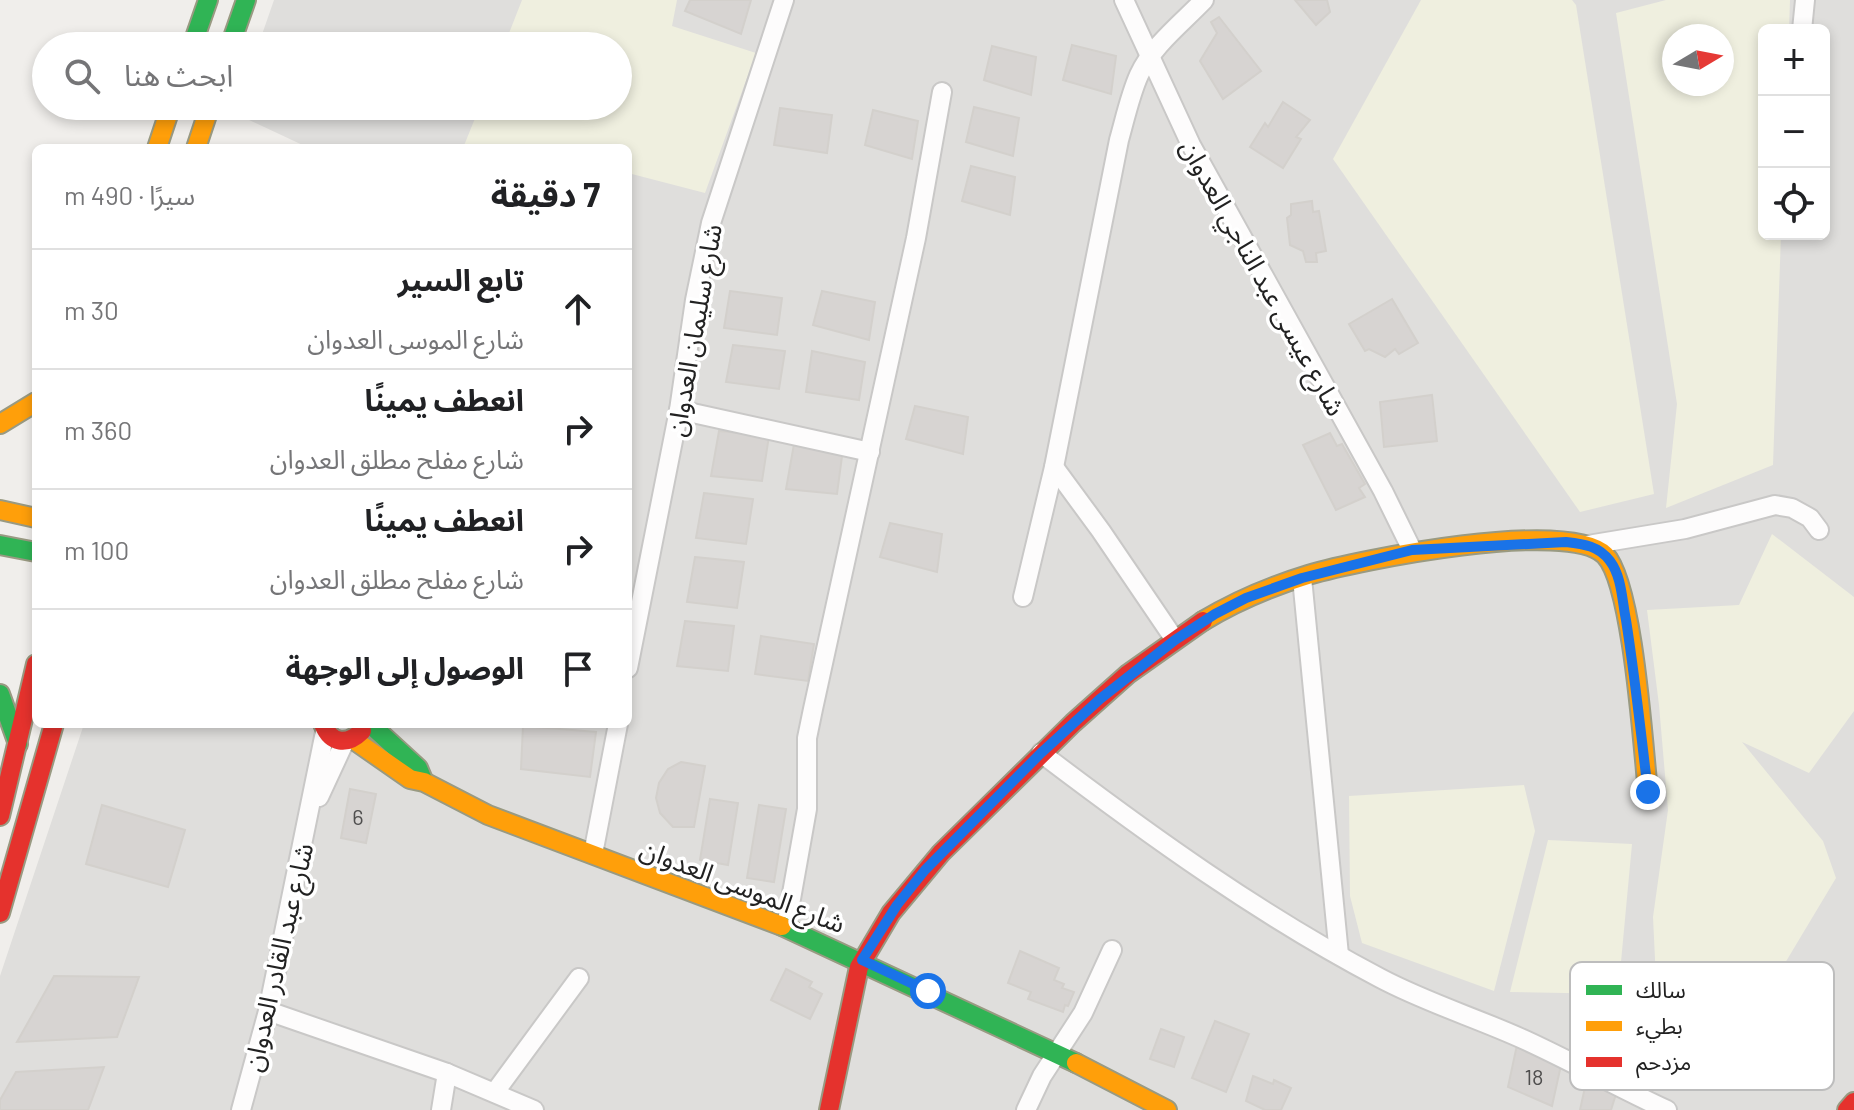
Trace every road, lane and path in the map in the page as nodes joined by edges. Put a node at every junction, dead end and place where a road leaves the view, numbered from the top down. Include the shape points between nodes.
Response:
1 (208, 0) edge
2 (246, 0) edge
3 (784, 0) edge
4 (1124, 0) edge
5 (1204, 0) edge
6 (1805, 0) edge
7 (1803, 24) edge
8 (197, 32) edge
9 (235, 32) edge
10 (1149, 58) junction
11 (942, 92) dead end
12 (166, 120) edge
13 (205, 120) edge
14 (158, 144) edge
15 (197, 144) edge
16 (32, 404) edge
17 (679, 410) junction
18 (0, 424) edge
19 (870, 452) junction
20 (1054, 467) junction
21 (0, 510) edge
22 (32, 517) edge
23 (1819, 530) dead end
24 (0, 545) edge
25 (1588, 545) junction
26 (1412, 550) junction
27 (32, 551) edge
28 (1302, 578) junction
29 (634, 592) edge
30 (1023, 597) dead end
31 (632, 617) edge
32 (1175, 640) junction
33 (32, 682) edge
34 (0, 694) edge
35 (53, 728) edge
36 (324, 728) edge
37 (364, 728) edge
38 (372, 728) edge
39 (617, 728) edge
40 (349, 741) junction
41 (18, 744) junction
42 (1041, 753) junction
43 (424, 782) junction
44 (1648, 792) dead end
45 (312, 805) junction
46 (0, 816) edge
47 (593, 854) junction
48 (0, 913) edge
49 (786, 927) junction
50 (1112, 950) dead end
51 (1339, 955) junction
52 (862, 960) junction
53 (579, 978) dead end
54 (268, 1011) junction
55 (1057, 1053) junction
56 (1570, 1062) edge
57 (447, 1073) junction
58 (1627, 1090) edge
59 (495, 1092) junction
60 (1854, 1102) edge
61 (241, 1110) edge
62 (441, 1110) edge
63 (534, 1110) edge
64 (829, 1110) edge
65 (1026, 1110) edge
66 (1167, 1110) edge
67 (1667, 1110) edge
68 (1847, 1110) edge

1 - 8 street
2 - 9 street
3 - 17 street, شارع سليمان العدوان via 711,223
4 - 10 street, شارع عيسى عبد الناجي العدوان
5 - 10 street
6 - 7 street
10 - 20 street via 1119,140
10 - 26 street, شارع عيسى عبد الناجي العدوان
11 - 19 street
12 - 14 street
13 - 15 street
16 - 18 street
17 - 19 street
17 - 29 street, شارع سليمان العدوان
19 - 49 street via 807,738 807,809
20 - 30 street
20 - 32 street
21 - 22 street
23 - 25 street via 1810,518 1775,505 1685,529
24 - 27 street
25 - 26 street via 1543,541
25 - 44 street via 1603,552 1619,581
26 - 28 street
28 - 32 street via 1246,598
28 - 51 street
29 - 31 street, شارع سليمان العدوان
32 - 42 street
33 - 41 street
34 - 41 street
35 - 48 street
36 - 40 street, شارع الموسى العدوان via 333,740
36 - 45 street, شارع عبد القادر العدوان
37 - 40 street
38 - 43 street, شارع الموسى العدوان via 418,768
39 - 47 street
40 - 43 street, شارع الموسى العدوان via 410,779
40 - 45 street, شارع عبد القادر العدوان
41 - 46 street
42 - 51 street via 1241,896
42 - 52 street via 925,870
43 - 47 street, شارع الموسى العدوان via 488,815
45 - 54 street, شارع عبد القادر العدوان
47 - 49 street, شارع الموسى العدوان
49 - 52 street, شارع الموسى العدوان
50 - 55 street via 1083,1013
51 - 56 street via 1444,1009
52 - 55 street, شارع الموسى العدوان
52 - 64 street
53 - 59 street
54 - 57 street
54 - 61 street, شارع عبد القادر العدوان
55 - 65 street
55 - 66 street, شارع الموسى العدوان
57 - 59 street
57 - 62 street
58 - 67 street
59 - 63 street
60 - 68 street

